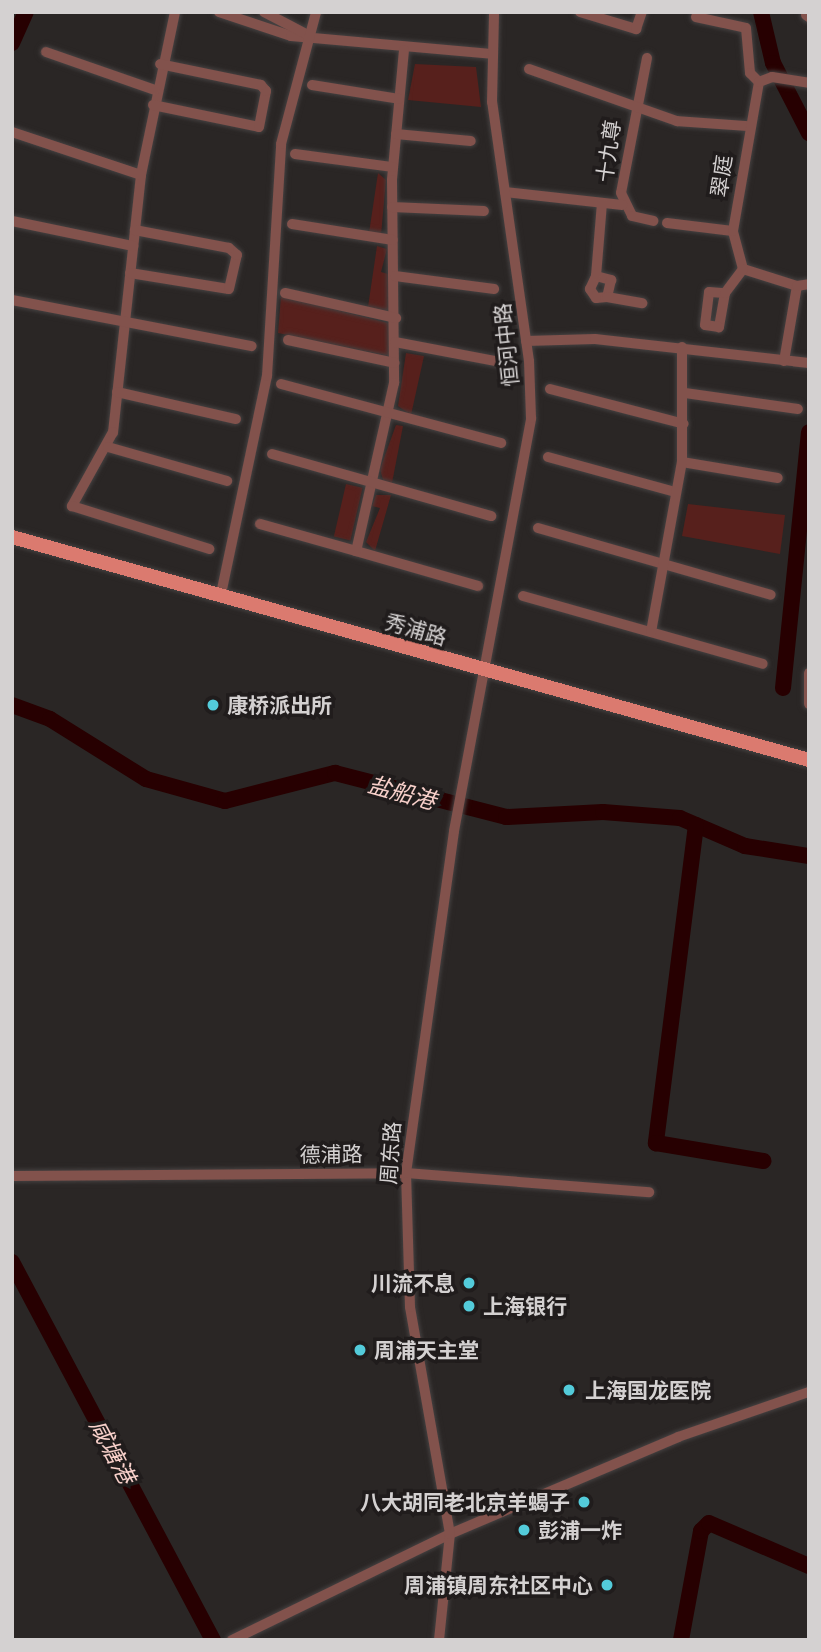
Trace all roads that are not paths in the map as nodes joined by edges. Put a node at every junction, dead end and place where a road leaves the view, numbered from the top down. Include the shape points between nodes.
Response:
1 (175, 12) edge
2 (219, 12) edge
3 (264, 12) edge
4 (316, 12) edge
5 (494, 12) edge
6 (580, 12) edge
7 (642, 12) edge
8 (696, 17) dead end
9 (308, 35) junction
10 (404, 50) junction
11 (46, 52) dead end
12 (491, 54) junction
13 (647, 58) dead end
14 (160, 64) junction
15 (529, 69) dead end
16 (759, 82) junction
17 (809, 83) edge
18 (312, 86) dead end
19 (155, 90) junction
20 (399, 99) junction
21 (153, 105) junction
22 (634, 107) junction
23 (677, 121) joint
24 (747, 127) junction
25 (12, 132) edge
26 (396, 134) junction
27 (471, 141) dead end
28 (295, 154) dead end
29 (393, 167) junction
30 (141, 175) junction
31 (505, 192) junction
32 (602, 203) junction
33 (622, 205) junction
34 (392, 207) junction
35 (484, 211) dead end
36 (12, 221) edge
37 (653, 221) dead end
38 (667, 223) dead end
39 (292, 224) dead end
40 (135, 230) junction
41 (733, 231) junction
42 (393, 240) junction
43 (133, 246) junction
44 (743, 269) junction
45 (130, 273) junction
46 (394, 276) junction
47 (596, 276) junction
48 (803, 285) edge
49 (494, 289) dead end
50 (285, 293) dead end
51 (725, 293) dead end
52 (607, 297) junction
53 (12, 300) edge
54 (642, 303) dead end
55 (397, 318) junction
56 (124, 322) junction
57 (288, 340) dead end
58 (526, 341) junction
59 (395, 342) junction
60 (252, 346) dead end
61 (682, 347) junction
62 (784, 361) junction
63 (501, 362) dead end
64 (806, 362) edge
65 (395, 363) junction
66 (281, 384) dead end
67 (550, 389) dead end
68 (117, 392) junction
69 (685, 393) junction
70 (798, 409) dead end
71 (389, 411) junction
72 (236, 419) dead end
73 (684, 424) junction
74 (501, 443) dead end
75 (108, 447) junction
76 (272, 454) dead end
77 (548, 457) dead end
78 (682, 462) junction
79 (778, 478) dead end
80 (372, 479) junction
81 (227, 481) dead end
82 (675, 492) junction
83 (491, 516) dead end
84 (260, 524) dead end
85 (538, 528) dead end
86 (12, 537) edge
87 (209, 549) dead end
88 (356, 551) junction
89 (661, 562) junction
90 (478, 586) dead end
91 (221, 594) junction
92 (771, 595) dead end
93 (523, 596) dead end
94 (651, 632) junction
95 (763, 664) dead end
96 (487, 672) junction
97 (809, 673) edge
98 (809, 704) edge
99 (809, 760) edge
100 (406, 1173) junction
101 (12, 1176) edge
102 (649, 1192) dead end
103 (809, 1392) edge
104 (450, 1534) junction
105 (237, 1637) edge
106 (439, 1640) edge

1 - 14 street
2 - 9 street via 291,36
3 - 9 street via 295,23
4 - 9 street
5 - 12 street, 恒河中路
6 - 7 street via 636,29
8 - 16 street via 746,28 750,73
9 - 10 street
9 - 91 street via 281,144 263,402
10 - 12 street
10 - 20 street
11 - 19 street
12 - 31 street, 恒河中路
13 - 22 street, 十九尊
14 - 19 street
14 - 21 street via 261,85 266,91 259,127
15 - 22 street, 十九尊
16 - 17 street via 772,77
16 - 24 street, 翠庭
18 - 20 street
19 - 21 street
20 - 26 street
21 - 30 street
22 - 23 street, 十九尊
22 - 33 street, 十九尊
23 - 24 street, 翠庭
24 - 41 street, 翠庭
25 - 30 street
26 - 27 street
26 - 29 street
28 - 29 street
29 - 34 street
30 - 40 street
31 - 32 street
31 - 58 street, 恒河中路
32 - 33 street
32 - 47 street, 十九尊
33 - 37 street, 十九尊
34 - 35 street
34 - 42 street
36 - 43 street
38 - 41 street
39 - 42 street
40 - 43 street
40 - 45 street via 229,248 237,255 229,289
41 - 44 street, 翠庭
42 - 46 street
43 - 45 street
44 - 48 street
44 - 51 street
45 - 56 street
46 - 49 street
46 - 55 street
47 - 52 street via 591,292
47 - 52 street via 611,279
48 - 62 street
50 - 55 street
52 - 54 street
53 - 56 street
55 - 59 street
56 - 60 street
56 - 68 street
57 - 65 street
58 - 61 street
58 - 96 street, 恒河中路 via 531,418
59 - 63 street
59 - 65 street
61 - 62 street
61 - 69 street
62 - 64 street
65 - 71 street
66 - 71 street
67 - 73 street
68 - 72 street
68 - 75 street
69 - 70 street
69 - 73 street
71 - 74 street
71 - 80 street
73 - 78 street
75 - 81 street
75 - 87 street via 72,506
76 - 80 street
77 - 82 street
78 - 79 street
78 - 82 street
80 - 83 street
80 - 88 street
82 - 89 street
84 - 88 street
85 - 89 street
86 - 91 main road, 秀浦路
88 - 90 street
89 - 92 street
89 - 94 street
91 - 96 main road, 秀浦路
93 - 94 street
94 - 95 street
96 - 99 main road, 秀浦路
96 - 100 street, 周东路 via 454,831
97 - 98 street
100 - 101 street, 德浦路
100 - 102 street, 德浦路
100 - 104 street, 周东路 via 410,1307
103 - 104 street via 678,1437
104 - 105 street
104 - 106 street, 周东路

